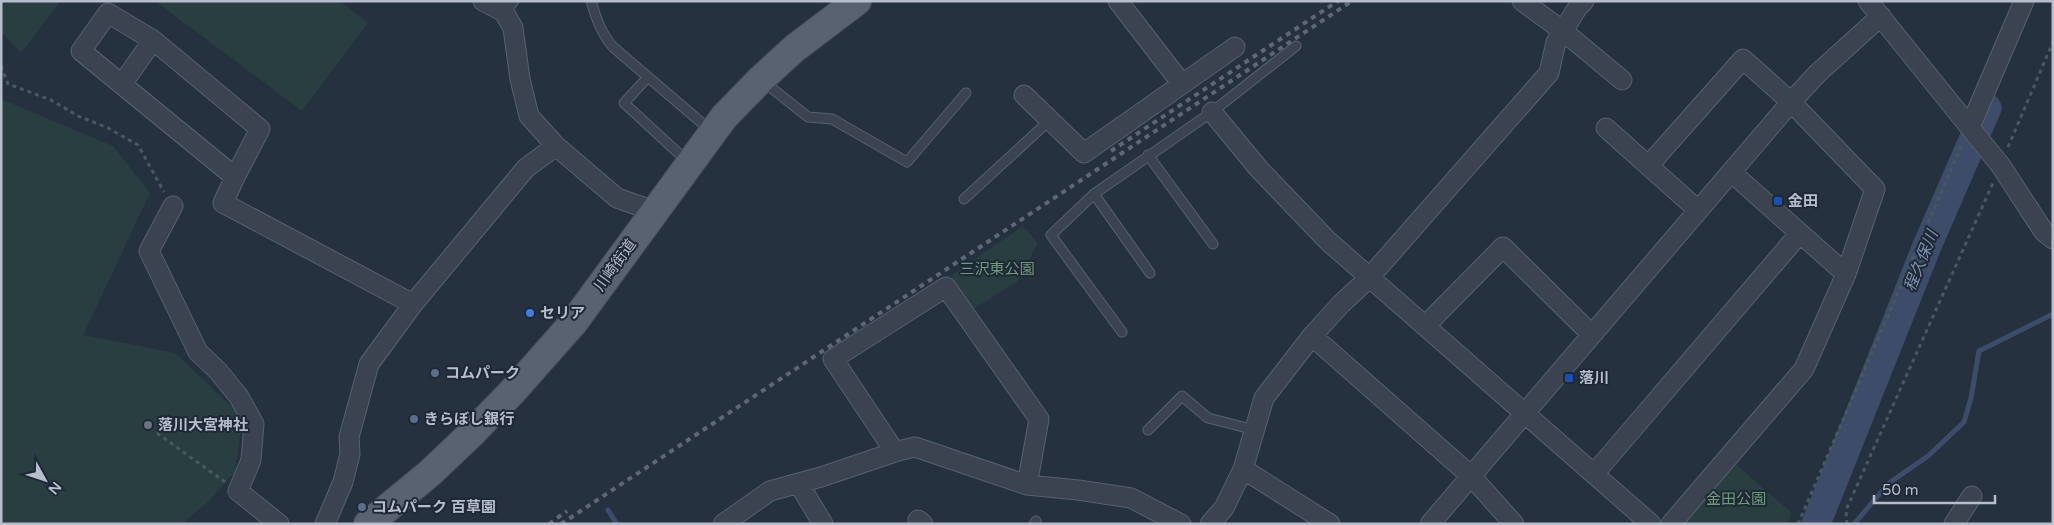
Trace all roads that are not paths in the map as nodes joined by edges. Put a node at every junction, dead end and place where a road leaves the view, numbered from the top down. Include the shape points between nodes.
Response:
1 (483, 1) edge
2 (591, 1) edge
3 (1118, 1) edge
4 (1522, 1) edge
5 (1584, 1) edge
6 (1868, 1) edge
7 (2024, 1) edge
8 (853, 2) edge
9 (509, 7) edge
10 (1880, 16) junction
11 (1563, 31) junction
12 (153, 40) junction
13 (1296, 46) dead end
14 (1235, 48) dead end
15 (648, 77) junction
16 (761, 79) junction
17 (1622, 80) dead end
18 (122, 84) junction
19 (1182, 84) junction
20 (966, 92) dead end
21 (1024, 95) dead end
22 (1791, 102) junction
23 (1212, 112) junction
24 (1050, 120) junction
25 (1606, 128) dead end
26 (1971, 130) junction
27 (712, 132) junction
28 (556, 146) junction
29 (1148, 155) junction
30 (689, 162) junction
31 (1649, 165) junction
32 (1732, 172) junction
33 (235, 177) junction
34 (1094, 194) junction
35 (964, 199) dead end
36 (172, 206) road end
37 (1698, 210) junction
38 (654, 211) junction
39 (1800, 233) junction
40 (2053, 239) edge
41 (1213, 244) dead end
42 (1150, 273) dead end
43 (1846, 274) junction
44 (1369, 278) junction
45 (413, 304) junction
46 (1425, 326) junction
47 (1122, 332) dead end
48 (1591, 334) junction
49 (1312, 336) junction
50 (1523, 413) junction
51 (1148, 430) dead end
52 (1255, 430) junction
53 (895, 452) junction
54 (1243, 469) junction
55 (1594, 474) junction
56 (1471, 476) junction
57 (798, 484) junction
58 (1027, 485) junction
59 (1972, 496) dead end
60 (381, 520) edge
61 (279, 524) edge
62 (325, 524) edge
63 (724, 524) edge
64 (823, 524) edge
65 (1181, 524) edge
66 (1210, 524) edge
67 (1330, 524) edge
68 (1430, 524) edge
69 (1514, 524) edge
70 (1650, 524) edge
71 (1671, 524) edge
72 (1954, 524) edge

1 - 9 street
2 - 15 lane via 605,37
3 - 19 street
4 - 11 street
5 - 11 street
6 - 10 street
7 - 26 street
8 - 16 main road, 川崎街道
9 - 28 street via 529,116
10 - 22 street
10 - 26 street
11 - 17 street
11 - 44 street via 1556,42 1549,73
12 - 18 street
12 - 18 street via 108,13 81,51
12 - 33 street via 260,129
13 - 23 lane
14 - 19 street
15 - 27 lane
15 - 30 lane via 624,103
16 - 20 lane via 808,116 832,118 907,162
16 - 27 main road, 川崎街道
18 - 33 street
19 - 24 street via 1084,152
21 - 24 street
22 - 31 street via 1743,59
22 - 32 street
22 - 43 street via 1875,189
23 - 29 lane
23 - 44 street via 1259,169 1328,241
24 - 35 lane
25 - 31 street
26 - 40 street via 2044,232
27 - 30 main road, 川崎街道
28 - 38 street via 617,198
28 - 45 street via 526,168
29 - 34 lane
29 - 41 lane
30 - 38 main road, 川崎街道
31 - 37 street
32 - 37 street
32 - 39 street
33 - 45 street via 223,203
34 - 42 lane
34 - 47 lane via 1051,235
36 - 61 street via 149,251 198,352 239,397 254,424 252,460 238,491
37 - 48 street
38 - 60 main road, 川崎街道 via 574,322 512,392
39 - 43 street
39 - 55 street
43 - 71 street via 1804,370
44 - 46 street
44 - 49 street
45 - 62 street via 369,364 349,437 350,454 343,482
46 - 48 street via 1502,248
46 - 50 street
48 - 50 street
49 - 52 street via 1264,398
49 - 56 street
50 - 55 street
50 - 56 street
51 - 52 lane via 1182,396 1208,418
52 - 54 street
53 - 57 street
53 - 58 street via 915,447
53 - 58 street via 833,359 946,287 1039,419
54 - 66 street via 1224,508
54 - 67 street
55 - 70 street
56 - 68 street
56 - 69 street
57 - 63 street via 770,491
57 - 64 street
58 - 65 street via 1131,498
59 - 72 street

